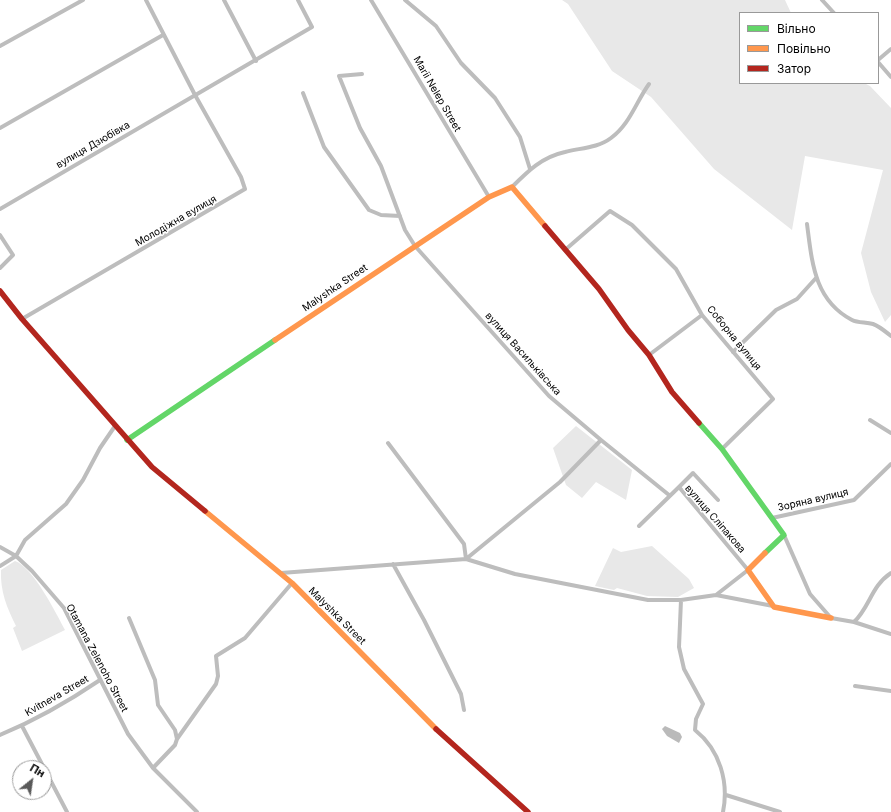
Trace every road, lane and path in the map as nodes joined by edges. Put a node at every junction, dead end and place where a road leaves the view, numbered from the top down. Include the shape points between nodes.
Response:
1 (83, 0) edge
2 (146, 0) edge
3 (224, 0) edge
4 (298, 0) edge
5 (372, 0) edge
6 (405, 0) edge
7 (822, 0) edge
8 (833, 12) edge
9 (163, 35) junction
10 (0, 46) edge
11 (891, 49) edge
12 (879, 60) edge
13 (256, 61) junction
14 (879, 62) edge
15 (362, 74) dead end
16 (891, 77) edge
17 (649, 84) dead end
18 (303, 93) dead end
19 (195, 95) junction
20 (0, 128) edge
21 (530, 169) junction
22 (512, 187) junction
23 (489, 197) junction
24 (0, 209) edge
25 (400, 216) junction
26 (807, 224) dead end
27 (0, 235) edge
28 (415, 246) junction
29 (565, 250) junction
30 (0, 268) edge
31 (816, 278) junction
32 (0, 291) edge
33 (702, 314) junction
34 (22, 319) junction
35 (891, 336) edge
36 (733, 352) junction
37 (650, 355) junction
38 (870, 420) dead end
39 (115, 426) junction
40 (891, 433) edge
41 (127, 440) junction
42 (601, 440) junction
43 (388, 443) dead end
44 (722, 449) junction
45 (891, 464) edge
46 (679, 487) junction
47 (669, 495) junction
48 (718, 500) dead end
49 (772, 518) junction
50 (639, 526) dead end
51 (784, 535) junction
52 (0, 547) edge
53 (16, 556) junction
54 (466, 559) junction
55 (393, 564) junction
56 (0, 566) edge
57 (748, 570) junction
58 (281, 574) junction
59 (891, 574) edge
60 (292, 583) junction
61 (716, 595) junction
62 (681, 600) junction
63 (774, 606) junction
64 (129, 618) dead end
65 (831, 618) junction
66 (854, 622) junction
67 (891, 634) edge
68 (100, 680) junction
69 (855, 686) dead end
70 (891, 691) edge
71 (464, 710) dead end
72 (22, 726) junction
73 (0, 735) edge
74 (178, 739) junction
75 (40, 760) edge
76 (154, 768) junction
77 (52, 783) edge
78 (726, 795) junction
79 (528, 811) edge
80 (67, 812) edge
81 (198, 812) edge
82 (723, 812) edge
83 (780, 812) edge

1 - 10 street
2 - 9 street
3 - 13 street
4 - 13 street, вулиця Дзюбівка via 312,27
5 - 23 street, Marii Nelep Street
6 - 21 street via 436,26 461,63 495,98 520,137
7 - 8 street
9 - 19 street
9 - 20 street
11 - 12 street
13 - 19 street, вулиця Дзюбівка
14 - 16 street
15 - 25 street, вулиця Васильківська via 339,76 360,128 381,166
17 - 21 street via 622,129 610,139 587,148 548,157
18 - 25 street via 324,147 369,210 381,215
19 - 24 street, вулиця Дзюбівка
19 - 34 street, Молодіжна вулиця via 241,177 245,189
21 - 22 street
22 - 23 street
22 - 29 street
23 - 28 street
25 - 28 street, вулиця Васильківська
26 - 31 street
27 - 30 street via 13,255
28 - 41 street, Malyshka Street
28 - 42 street, вулиця Васильківська via 549,396
29 - 33 street, Соборна вулиця via 610,211 632,225 676,269
29 - 37 street
31 - 35 street via 824,295 836,309 853,321 875,324
31 - 36 street via 797,299 776,310
32 - 34 street, Malyshka Street
33 - 36 street, Соборна вулиця
33 - 37 street
34 - 39 street, Malyshka Street
36 - 44 street, Соборна вулиця via 773,399
37 - 44 street via 672,392
38 - 40 street
39 - 41 street, Malyshka Street
39 - 53 street via 100,448 84,480 66,504 25,540
41 - 58 street, Malyshka Street via 152,468
42 - 47 street, вулиця Васильківська
42 - 54 street via 560,482
43 - 54 street via 464,544
44 - 49 street
45 - 49 street, Зоряна вулиця via 854,500
46 - 47 street, вулиця Сліпакова
46 - 48 street via 693,473
46 - 57 street, вулиця Сліпакова
47 - 50 street, вулиця Сліпакова
49 - 51 street
51 - 57 street
51 - 65 street via 810,594
52 - 53 street, Otamana Zelenoho Street
53 - 56 street
53 - 68 street, Otamana Zelenoho Street via 64,608
54 - 55 street
54 - 62 street via 515,574 648,600
55 - 58 street
55 - 71 street via 460,694
57 - 61 street
57 - 63 street
58 - 60 street, Malyshka Street
59 - 66 street via 881,580 864,611
60 - 74 street via 246,638 216,656 216,684
60 - 79 street, Malyshka Street via 435,728
61 - 62 street
61 - 63 street
62 - 78 street via 682,661 703,704 696,719 695,730 707,739 723,775
63 - 65 street
64 - 74 street via 155,680 158,705 176,730
65 - 66 street
66 - 67 street
68 - 72 street, Kvitneva Street
68 - 76 street, Otamana Zelenoho Street via 128,734
69 - 70 street
72 - 73 street, Kvitneva Street
72 - 75 street, Kvitneva Street
74 - 76 street
76 - 81 street, Otamana Zelenoho Street
77 - 80 street, Kvitneva Street
78 - 82 street
78 - 83 street

